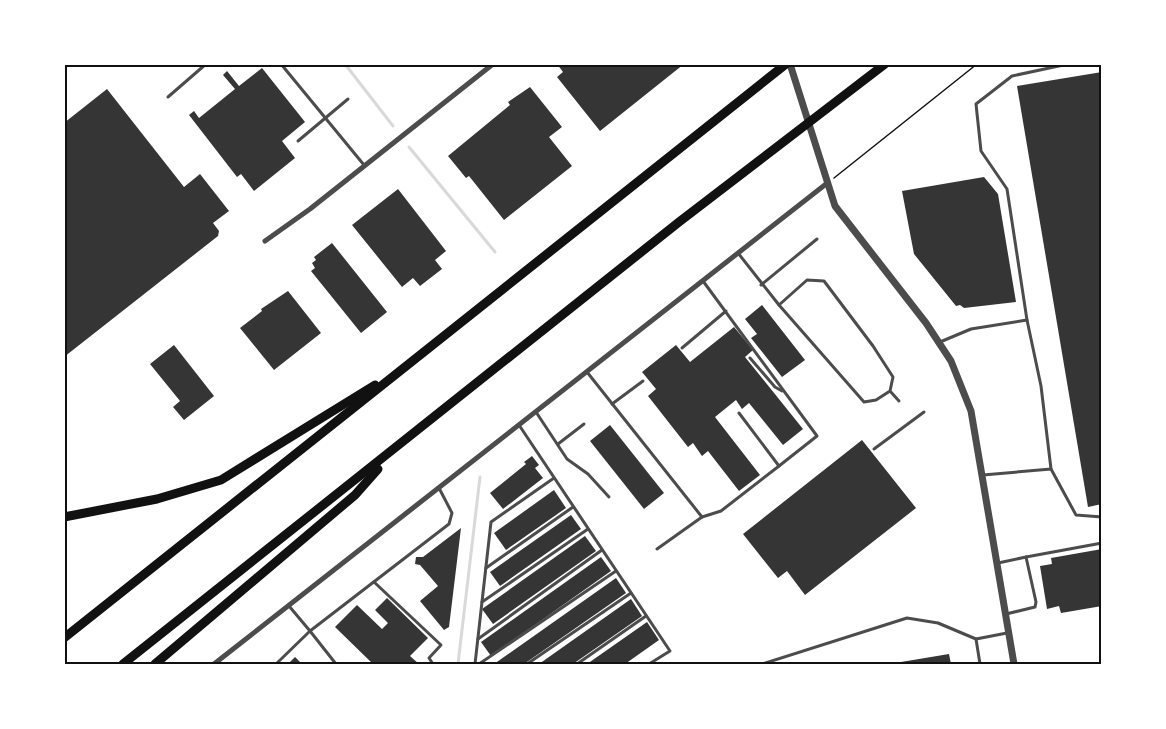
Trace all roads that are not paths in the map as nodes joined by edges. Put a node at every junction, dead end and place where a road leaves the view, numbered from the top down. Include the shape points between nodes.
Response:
1 (206, 64) edge
2 (281, 64) edge
3 (492, 64) edge
4 (786, 64) edge
5 (790, 64) edge
6 (885, 64) edge
7 (1068, 64) edge
8 (168, 98) dead end
9 (348, 99) dead end
10 (326, 116) junction
11 (298, 141) dead end
12 (365, 166) junction
13 (826, 184) junction
14 (817, 239) dead end
15 (265, 241) dead end
16 (738, 253) junction
17 (703, 281) junction
18 (761, 285) junction
19 (779, 305) junction
20 (726, 311) junction
21 (1027, 320) junction
22 (939, 343) junction
23 (682, 348) dead end
24 (750, 358) dead end
25 (398, 372) junction
26 (587, 372) junction
27 (643, 381) dead end
28 (784, 391) junction
29 (890, 391) junction
30 (899, 402) dead end
31 (612, 404) junction
32 (536, 412) junction
33 (924, 412) dead end
34 (738, 413) dead end
35 (584, 424) dead end
36 (519, 425) junction
37 (558, 444) junction
38 (873, 449) dead end
39 (395, 450) junction
40 (779, 466) junction
41 (1051, 469) junction
42 (982, 476) junction
43 (554, 478) junction
44 (439, 488) junction
45 (609, 497) dead end
46 (573, 507) junction
47 (1101, 516) edge
48 (64, 517) edge
49 (702, 517) junction
50 (588, 529) junction
51 (1101, 543) edge
52 (657, 549) dead end
53 (602, 550) junction
54 (1026, 557) junction
55 (997, 563) junction
56 (486, 568) junction
57 (616, 571) junction
58 (374, 582) junction
59 (631, 593) junction
60 (482, 602) junction
61 (289, 606) junction
62 (1006, 614) junction
63 (646, 616) junction
64 (310, 631) junction
65 (1009, 633) junction
66 (64, 638) edge
67 (478, 639) junction
68 (976, 639) junction
69 (123, 664) edge
70 (155, 664) edge
71 (214, 664) edge
72 (276, 664) edge
73 (336, 664) edge
74 (433, 664) edge
75 (475, 664) edge
76 (479, 664) edge
77 (527, 664) edge
78 (577, 664) edge
79 (649, 664) edge
80 (762, 664) edge
81 (980, 664) edge
82 (1014, 664) edge

1 - 8 lane
2 - 10 lane
3 - 12 street
4 - 25 highway
5 - 13 street
6 - 39 highway via 679,222
7 - 21 lane via 1012,76 976,104 981,151 1007,189
9 - 10 lane
10 - 11 lane
10 - 12 lane
12 - 15 street
13 - 16 street
13 - 22 street via 848,225
14 - 18 lane
16 - 17 street
16 - 18 lane
17 - 20 lane
17 - 26 street
18 - 19 lane
19 - 29 lane via 864,402
19 - 29 lane via 807,280 824,281 893,377
20 - 23 lane
20 - 28 lane
21 - 22 lane via 972,329
21 - 41 lane via 1041,386
22 - 42 street via 971,411
24 - 28 lane via 775,387
25 - 48 highway via 221,480 157,499
25 - 66 highway
26 - 31 lane
26 - 32 street
27 - 31 lane
28 - 40 lane via 817,436
29 - 30 lane
31 - 49 lane
32 - 36 street
32 - 37 lane
33 - 38 lane
34 - 40 lane
35 - 37 lane
36 - 43 lane
36 - 44 street
37 - 45 lane via 567,459
39 - 69 highway
39 - 70 highway via 356,495
40 - 49 lane via 721,511
41 - 42 lane
41 - 47 lane via 1076,515
42 - 55 street
43 - 46 lane
43 - 56 lane via 491,522
44 - 58 lane via 452,513 449,524
44 - 61 street
46 - 50 lane
46 - 56 lane
49 - 52 lane
50 - 53 lane
50 - 60 lane
51 - 54 lane
53 - 57 lane
53 - 67 lane
54 - 55 lane
54 - 62 lane via 1035,606
55 - 62 street
56 - 60 lane
57 - 59 lane
57 - 76 lane
58 - 64 lane
58 - 74 lane via 441,645 429,658
59 - 63 lane
59 - 77 lane
60 - 67 lane
61 - 64 lane
61 - 71 street
62 - 65 street
63 - 78 lane
63 - 79 lane via 670,651
64 - 72 lane
64 - 73 lane
65 - 68 lane
65 - 82 street
67 - 75 lane
68 - 80 lane via 938,622 907,618
68 - 81 lane

